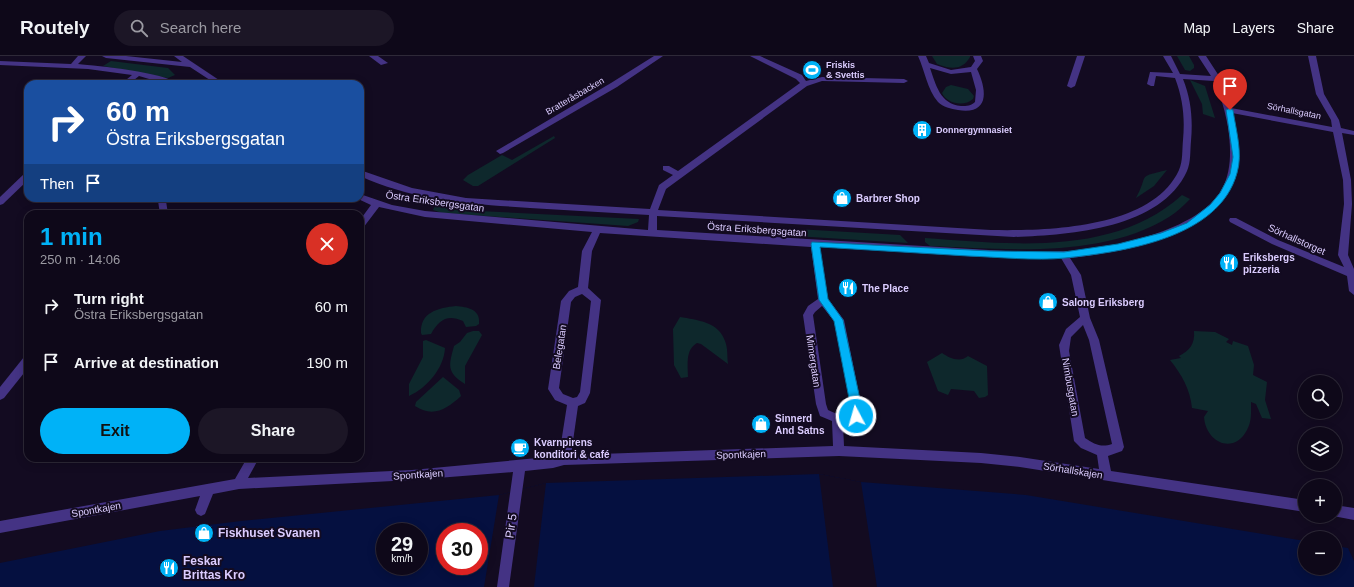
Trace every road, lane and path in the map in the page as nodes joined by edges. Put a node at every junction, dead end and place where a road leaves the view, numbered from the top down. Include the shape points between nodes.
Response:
1 (82, 56) edge
2 (106, 56) edge
3 (178, 56) edge
4 (373, 56) edge
5 (659, 56) edge
6 (754, 56) edge
7 (922, 56) edge
8 (977, 56) edge
9 (1081, 56) edge
10 (1167, 56) edge
11 (1202, 56) edge
12 (1312, 56) edge
13 (0, 63) edge
14 (384, 63) dead end
15 (192, 65) junction
16 (796, 65) dead end
17 (926, 65) junction
18 (73, 67) junction
19 (973, 69) junction
20 (137, 74) junction
21 (793, 74) junction
22 (1177, 76) junction
23 (1217, 79) junction
24 (130, 80) edge
25 (159, 80) edge
26 (215, 80) edge
27 (904, 82) dead end
28 (804, 84) junction
29 (1151, 84) dead end
30 (1071, 86) dead end
31 (1230, 110) junction
32 (1337, 129) junction
33 (1354, 133) edge
34 (500, 151) dead end
35 (666, 168) dead end
36 (364, 174) edge
37 (679, 175) junction
38 (24, 179) edge
39 (364, 199) edge
40 (0, 202) edge
41 (376, 205) junction
42 (652, 213) junction
43 (1233, 220) dead end
44 (364, 221) edge
45 (597, 230) junction
46 (652, 234) junction
47 (815, 244) junction
48 (1064, 255) junction
49 (1353, 275) edge
50 (583, 288) junction
51 (1354, 291) edge
52 (823, 300) junction
53 (1085, 318) junction
54 (24, 365) edge
55 (0, 395) edge
56 (573, 403) junction
57 (837, 419) junction
58 (838, 451) junction
59 (1102, 452) junction
60 (564, 460) junction
61 (251, 462) edge
62 (520, 466) junction
63 (1106, 475) junction
64 (239, 484) junction
65 (209, 489) junction
66 (1298, 505) edge
67 (201, 510) dead end
68 (1342, 512) edge
69 (1354, 514) edge
70 (0, 527) edge
71 (503, 587) edge

1 - 18 street
2 - 15 street
3 - 15 street
4 - 14 street
5 - 34 street, Bratteråsbacken
6 - 21 street
7 - 17 street
8 - 19 street via 979,61
9 - 30 street
10 - 22 street, Östra Eriksbergsgatan
11 - 23 street, Östra Eriksbergsgatan
12 - 32 street via 1320,94 1333,115
13 - 18 street
15 - 26 street
16 - 21 street
17 - 19 street via 951,72
17 - 19 street via 942,100 962,109 974,106 980,98 980,82
18 - 20 street
20 - 24 street
20 - 25 street
21 - 28 street via 799,76
22 - 23 street
22 - 29 street via 1153,74
22 - 42 street, Östra Eriksbergsgatan via 1188,102 1190,119 1182,171 1170,189 1153,202 1108,223 1052,233 1012,234
23 - 31 street, Östra Eriksbergsgatan
27 - 28 street via 822,79
28 - 37 street
31 - 32 street, Sörhallsgatan
31 - 48 street, Östra Eriksbergsgatan via 1236,157 1233,174 1213,207 1190,225 1163,236 1118,247
32 - 33 street, Sörhallsgatan
32 - 49 street via 1348,180 1343,255
35 - 37 street
36 - 42 street, Östra Eriksbergsgatan via 407,190 460,200
37 - 42 street via 662,187
38 - 40 street
39 - 41 street, Östra Eriksbergsgatan
41 - 44 street
41 - 45 street, Östra Eriksbergsgatan via 439,215
42 - 46 street
43 - 49 street, Sörhallstorget via 1275,242
45 - 46 street, Östra Eriksbergsgatan
45 - 50 street via 587,251
46 - 47 street, Östra Eriksbergsgatan
47 - 48 street, Östra Eriksbergsgatan via 990,254
47 - 52 street
48 - 53 street via 1076,275
49 - 51 street
50 - 56 street via 596,300 585,393 581,400
50 - 56 street, Belegatan via 566,301 553,389 559,397
52 - 57 street, Mimergatan via 811,309 808,315 821,404 824,413
52 - 57 street via 839,320 856,404 856,416 849,420
53 - 59 street via 1094,340 1118,447
53 - 59 street, Nimbusgatan via 1072,328 1064,340 1064,351 1080,441
54 - 55 street
56 - 60 street
57 - 58 street
58 - 60 street, Spontkajen
58 - 63 street, Sörhallskajen via 981,458
59 - 63 street
60 - 62 street, Spontkajen
61 - 64 street
62 - 64 street, Spontkajen via 412,475
62 - 71 street, Pir 5
63 - 66 street, Sörhallskajen
64 - 65 street, Spontkajen
65 - 67 street
65 - 70 street, Spontkajen
68 - 69 street

